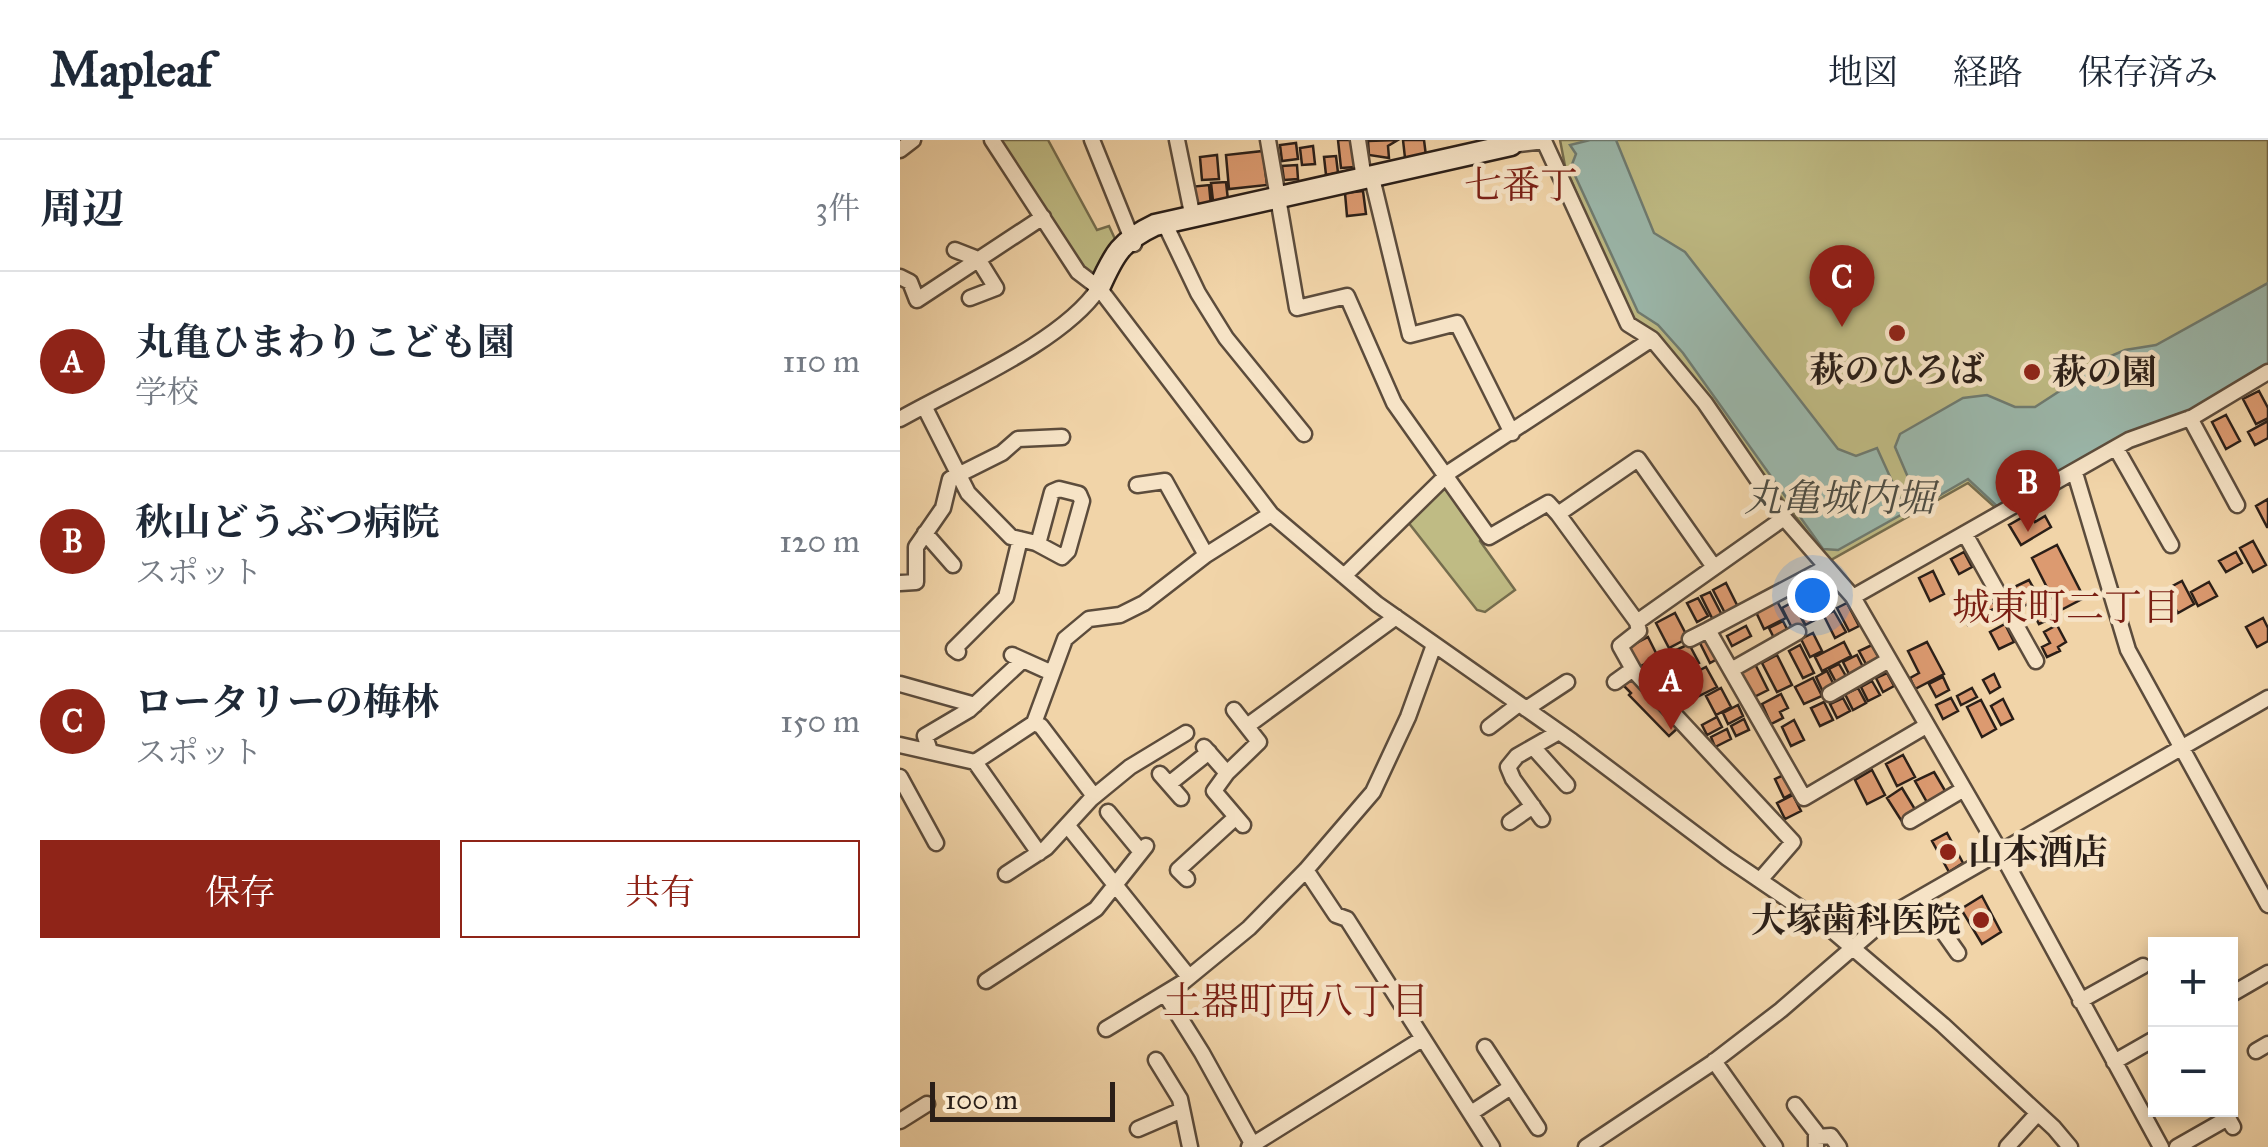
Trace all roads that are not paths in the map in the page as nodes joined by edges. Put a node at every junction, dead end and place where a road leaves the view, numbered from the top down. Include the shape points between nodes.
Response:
1 (913, 140) edge
2 (992, 140) edge
3 (1092, 140) edge
4 (1178, 140) edge
5 (1268, 140) edge
6 (1358, 140) edge
7 (1511, 143) edge
8 (900, 150) edge
9 (1368, 179) junction
10 (1278, 198) junction
11 (1043, 217) junction
12 (1193, 218) junction
13 (1165, 224) junction
14 (1132, 241) junction
15 (955, 250) dead end
16 (978, 260) junction
17 (900, 277) edge
18 (1099, 288) junction
19 (970, 298) dead end
20 (1652, 339) junction
21 (2267, 375) edge
22 (924, 406) junction
23 (2190, 418) junction
24 (900, 419) edge
25 (1014, 422) dead end
26 (1512, 432) junction
27 (1304, 434) dead end
28 (1062, 437) dead end
29 (1018, 440) junction
30 (2116, 448) junction
31 (2075, 473) junction
32 (959, 474) junction
33 (1445, 476) junction
34 (1137, 485) dead end
35 (2236, 505) dead end
36 (1271, 514) junction
37 (1558, 514) junction
38 (1784, 518) junction
39 (925, 533) junction
40 (1965, 534) junction
41 (1020, 539) junction
42 (1038, 544) junction
43 (2171, 546) dead end
44 (1206, 555) junction
45 (954, 565) dead end
46 (1714, 567) junction
47 (1825, 568) junction
48 (1344, 576) junction
49 (900, 583) edge
50 (1853, 596) junction
51 (1396, 617) junction
52 (1637, 622) junction
53 (1708, 630) junction
54 (1798, 632) dead end
55 (1046, 633) dead end
56 (1690, 639) dead end
57 (1064, 642) junction
58 (1434, 645) junction
59 (958, 652) dead end
60 (1889, 660) junction
61 (2036, 661) dead end
62 (1633, 669) junction
63 (1731, 670) junction
64 (1052, 673) junction
65 (1566, 682) dead end
66 (1614, 682) dead end
67 (900, 684) edge
68 (1830, 694) dead end
69 (2268, 698) edge
70 (975, 705) junction
71 (1523, 706) junction
72 (1234, 710) dead end
73 (1034, 724) junction
74 (1247, 726) junction
75 (1926, 726) junction
76 (1488, 727) dead end
77 (1559, 732) junction
78 (1186, 733) dead end
79 (1134, 744) dead end
80 (900, 745) edge
81 (1532, 747) junction
82 (2182, 748) junction
83 (930, 750) junction
84 (1145, 758) junction
85 (975, 762) junction
86 (1226, 773) junction
87 (900, 777) edge
88 (1566, 785) dead end
89 (1964, 790) junction
90 (1094, 796) junction
91 (1181, 798) dead end
92 (905, 799) edge
93 (1108, 812) dead end
94 (1910, 821) dead end
95 (1510, 822) dead end
96 (1068, 824) junction
97 (936, 843) dead end
98 (1038, 853) junction
99 (2000, 853) junction
100 (1306, 870) junction
101 (1006, 874) dead end
102 (1187, 879) dead end
103 (1760, 880) junction
104 (1116, 884) junction
105 (1920, 899) junction
106 (2268, 905) edge
107 (1855, 948) junction
108 (1958, 953) dead end
109 (2143, 966) dead end
110 (2268, 973) edge
111 (1189, 978) junction
112 (986, 981) dead end
113 (2238, 990) edge
114 (1164, 994) junction
115 (2080, 1002) junction
116 (1106, 1029) dead end
117 (1422, 1038) junction
118 (2148, 1043) edge
119 (1484, 1047) dead end
120 (1156, 1060) dead end
121 (1714, 1061) junction
122 (2114, 1062) junction
123 (1511, 1087) junction
124 (927, 1104) dead end
125 (1795, 1105) dead end
126 (1182, 1110) junction
127 (1471, 1113) junction
128 (2037, 1114) junction
129 (900, 1121) edge
130 (2233, 1127) dead end
131 (1538, 1128) dead end
132 (1138, 1129) dead end
133 (1816, 1142) edge
134 (1252, 1146) edge
135 (1190, 1147) edge
136 (1492, 1147) edge
137 (1586, 1147) edge
138 (1775, 1147) edge
139 (1838, 1147) edge
140 (2008, 1147) edge
141 (2070, 1147) edge
142 (2161, 1147) edge
143 (2177, 1147) edge

1 - 8 street
2 - 11 street
3 - 14 street
4 - 12 street
5 - 10 street
6 - 9 street
7 - 9 street
7 - 20 street via 1544,141 1628,324
9 - 10 street
9 - 26 street via 1410,334 1457,323
10 - 12 street
10 - 33 street via 1298,308 1347,296 1394,403
11 - 16 street
11 - 18 street via 1078,272
12 - 13 street
13 - 14 street
13 - 27 street via 1226,338
14 - 18 street via 1120,270
15 - 16 street
16 - 17 street via 917,300 910,282
16 - 19 street via 996,288
18 - 22 street via 1042,339
18 - 36 street
20 - 26 street
20 - 38 street
21 - 23 street
22 - 24 street
22 - 32 street
23 - 30 street
23 - 35 street
25 - 29 street
26 - 33 street
28 - 29 street
29 - 32 street
30 - 31 street
30 - 43 street
31 - 40 street
31 - 82 street via 2128,650
32 - 39 street via 950,478 943,508
32 - 41 street via 968,492
33 - 37 street via 1489,537 1548,503
33 - 48 street
34 - 44 street via 1165,481
36 - 44 street
36 - 48 street
37 - 46 street via 1638,459
37 - 52 street
38 - 46 street
38 - 47 street
39 - 45 street
39 - 49 street via 916,546 916,582
40 - 50 street
40 - 61 street
41 - 42 street
41 - 59 street via 1006,597 954,648
42 - 42 street via 1062,557 1068,551 1079,494 1052,492
44 - 57 street via 1144,604 1089,620
46 - 52 street
47 - 50 street
47 - 53 street
48 - 51 street
50 - 60 street
51 - 58 street
51 - 74 street via 1345,662 1302,677
52 - 62 street via 1640,631 1620,646
53 - 56 street
53 - 63 street
54 - 63 street
55 - 57 street
57 - 64 street
58 - 71 street
58 - 100 street via 1372,792
60 - 68 street
60 - 75 street
62 - 66 street
62 - 103 street via 1793,842
63 - 75 street via 1804,798
64 - 70 street via 1017,658
64 - 73 street
65 - 71 street
67 - 70 street
69 - 82 street
70 - 83 street via 925,736
71 - 76 street
71 - 77 street
72 - 74 street
73 - 85 street
73 - 90 street
74 - 86 street via 1260,742
75 - 89 street
77 - 81 street
77 - 103 street
78 - 84 street
79 - 84 street
80 - 83 street
81 - 88 street
81 - 95 street via 1508,767 1538,812
82 - 99 street
82 - 106 street
83 - 85 street
84 - 90 street
85 - 98 street
86 - 91 street via 1206,750 1164,779
86 - 102 street via 1214,791 1239,821 1178,870
87 - 92 street
89 - 94 street
89 - 99 street
90 - 96 street
92 - 97 street
93 - 104 street via 1144,849
96 - 98 street
96 - 104 street
98 - 101 street
99 - 105 street
99 - 115 street
100 - 111 street
100 - 117 street via 1336,915 1346,918
103 - 107 street
104 - 111 street
104 - 112 street via 1070,934
105 - 107 street
105 - 108 street
107 - 121 street
107 - 128 street
109 - 115 street
110 - 113 street
111 - 114 street
114 - 116 street
114 - 134 street
115 - 122 street
117 - 127 street
117 - 134 street
118 - 122 street
119 - 123 street
120 - 126 street
121 - 137 street
121 - 138 street
122 - 142 street
123 - 127 street
123 - 131 street
124 - 129 street
125 - 133 street
126 - 132 street
126 - 135 street
127 - 136 street
128 - 140 street
128 - 141 street
130 - 143 street via 2228,1118
133 - 139 street via 1832,1136

